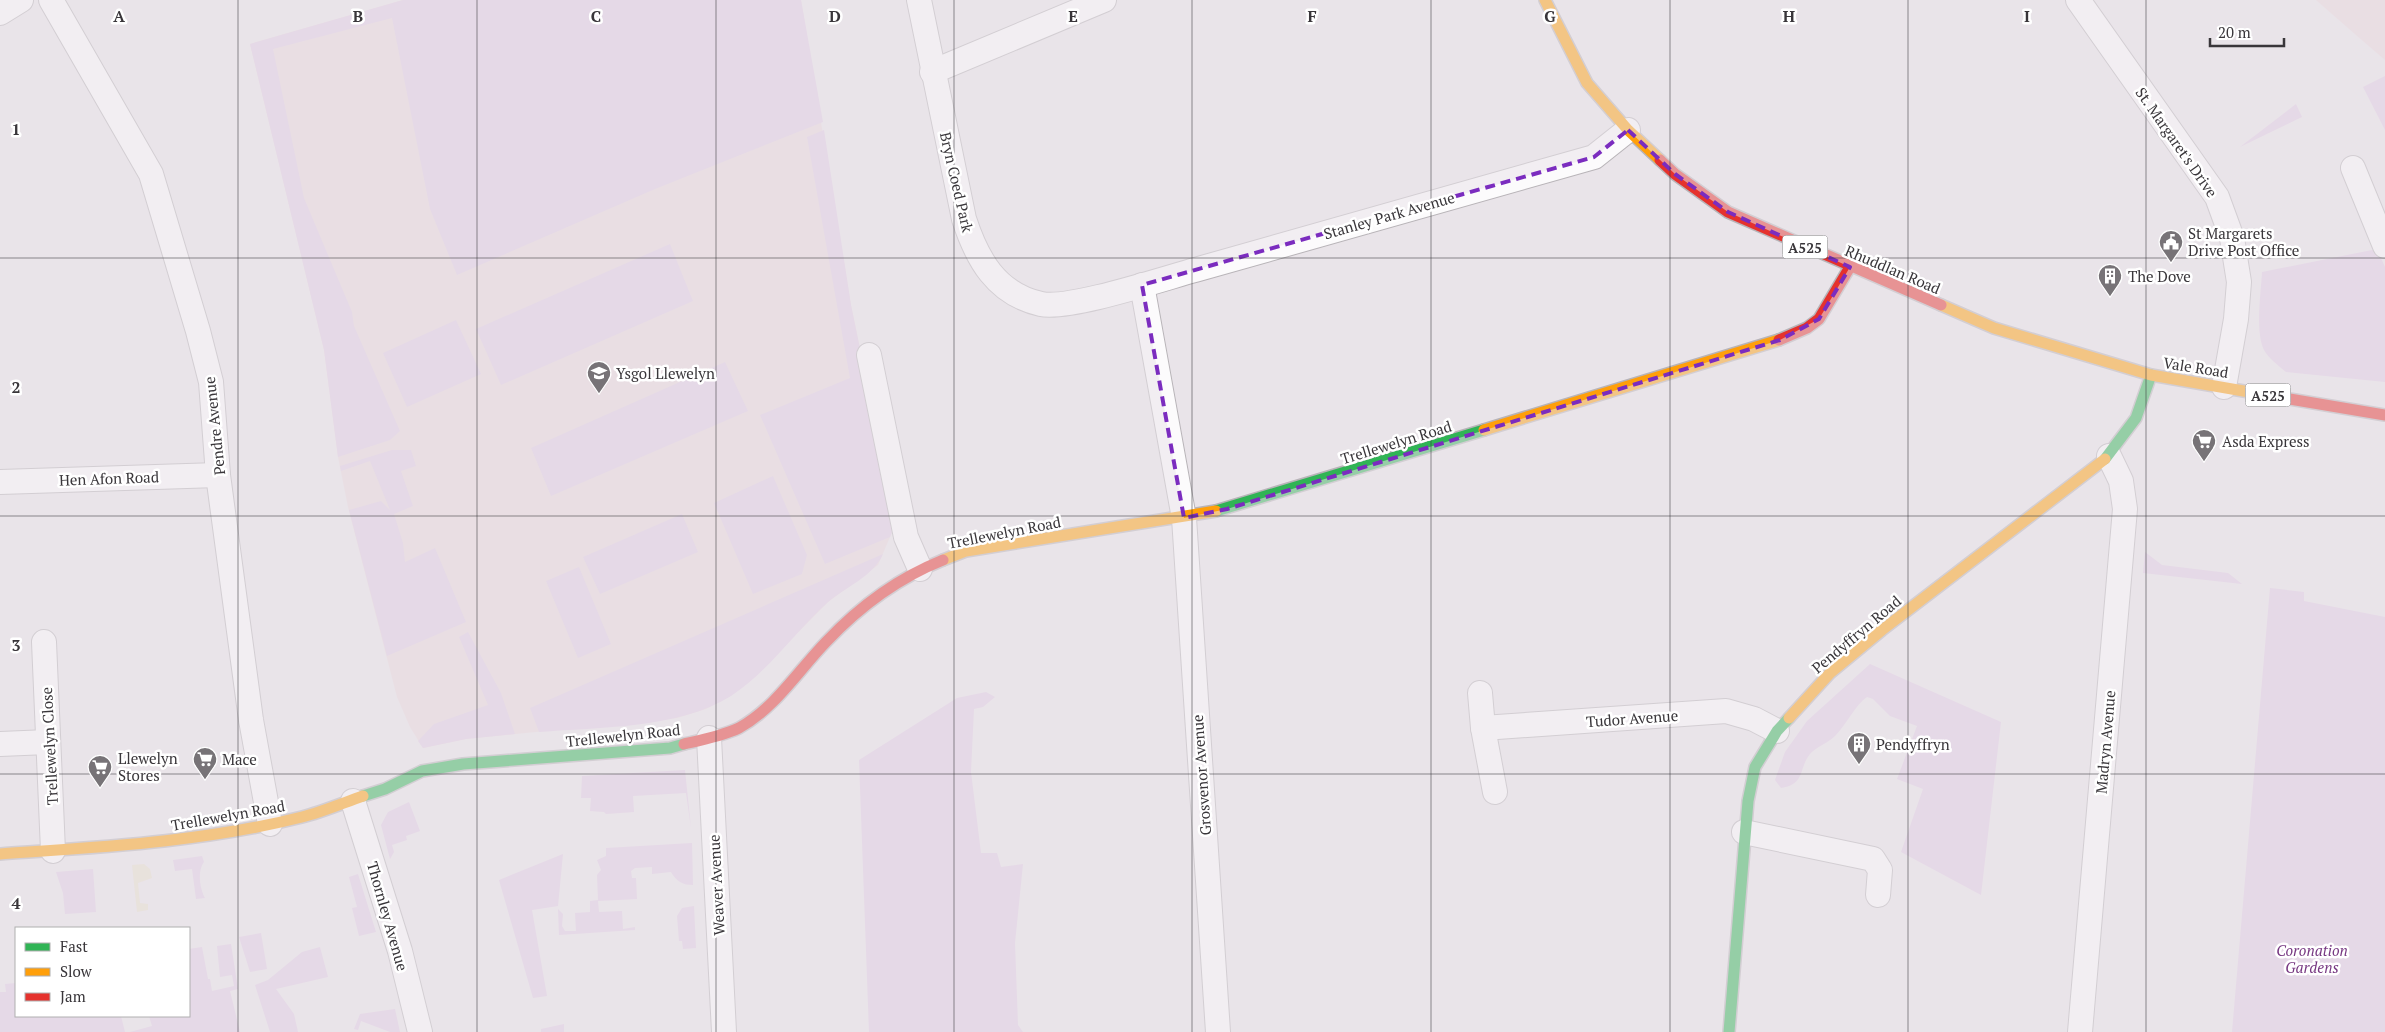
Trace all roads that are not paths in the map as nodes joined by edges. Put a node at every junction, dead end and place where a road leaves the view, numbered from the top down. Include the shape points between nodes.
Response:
1 (21, 0) edge
2 (51, 0) edge
3 (919, 0) edge
4 (1104, 0) edge
5 (1545, 0) edge
6 (2078, 0) edge
7 (0, 13) edge
8 (932, 72) junction
9 (1628, 130) junction
10 (2353, 168) dead end
11 (2385, 246) edge
12 (1850, 267) junction
13 (1142, 284) junction
14 (869, 355) dead end
15 (2151, 375) junction
16 (2224, 387) junction
17 (2385, 415) edge
18 (2109, 456) junction
19 (218, 475) junction
20 (0, 482) edge
21 (1184, 518) junction
22 (920, 569) junction
23 (44, 642) dead end
24 (1480, 693) dead end
25 (1483, 728) junction
26 (1777, 730) junction
27 (708, 738) junction
28 (48, 742) junction
29 (0, 744) edge
30 (1494, 792) dead end
31 (353, 801) junction
32 (270, 824) junction
33 (1744, 832) junction
34 (53, 851) junction
35 (0, 854) edge
36 (1878, 895) dead end
37 (420, 1032) edge
38 (724, 1032) edge
39 (1218, 1032) edge
40 (1730, 1032) edge
41 (2080, 1032) edge

1 - 7 street
2 - 19 street, Pendre Avenue via 151,174 211,382
3 - 8 street, Bryn Coed Park
4 - 8 street
5 - 9 street, Rhuddlan Road / A525 via 1587,83
6 - 16 street, St. Margaret's Drive via 2217,197 2232,238 2239,282
8 - 13 street, Bryn Coed Park via 964,219 972,245 988,272 1022,298 1043,304 1063,304
9 - 12 street, Rhuddlan Road / A525 via 1675,174 1728,212
9 - 13 street, Stanley Park Avenue via 1594,157
10 - 11 street
12 - 15 street, Rhuddlan Road / A525 via 1994,328
12 - 21 street, Trellewelyn Road via 1819,319 1780,340 1227,509
13 - 21 street, Grosvenor Avenue
14 - 22 street via 906,537
15 - 16 street, Vale Road / A525
15 - 18 street, Pendyffryn Road via 2144,406 2132,428
16 - 17 street, Vale Road / A525
18 - 26 street, Pendyffryn Road via 1882,630 1830,673
18 - 41 street, Madryn Avenue via 2121,480 2125,509
19 - 20 street, Hen Afon Road
19 - 32 street, Pendre Avenue via 251,720
21 - 22 street, Trellewelyn Road via 991,546 966,551
21 - 39 street, Grosvenor Avenue
22 - 27 street, Trellewelyn Road via 886,589 826,642 784,691 753,718 738,728
23 - 28 street, Trellewelyn Close
24 - 25 street
25 - 26 street, Tudor Avenue via 1726,711
25 - 30 street
26 - 33 street, Pendyffryn Road via 1755,767
27 - 31 street, Trellewelyn Road via 670,748 463,764 422,771
27 - 38 street, Weaver Avenue
28 - 29 street
28 - 34 street, Trellewelyn Close
31 - 32 street, Trellewelyn Road
31 - 37 street, Thornley Avenue via 400,951
32 - 34 street, Trellewelyn Road via 134,845
33 - 36 street via 1873,859 1880,870
33 - 40 street, Pendyffryn Road
34 - 35 street, Trellewelyn Road

